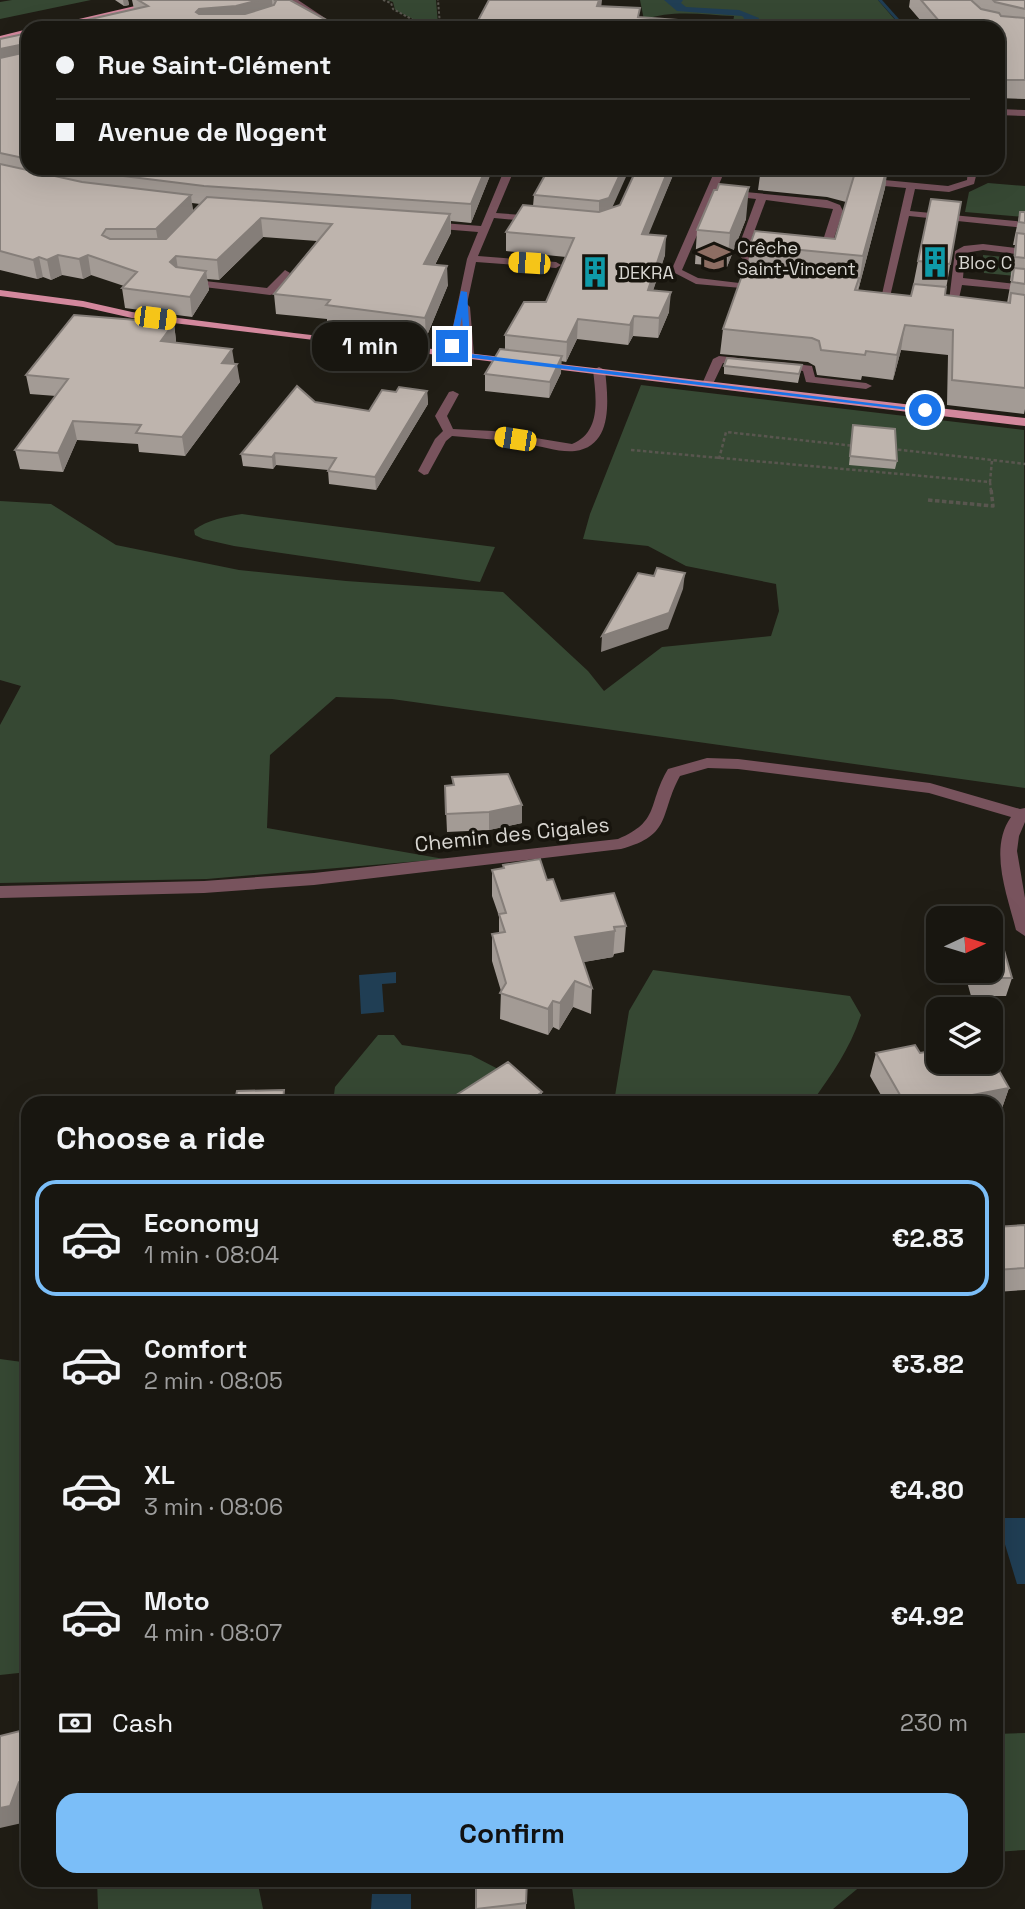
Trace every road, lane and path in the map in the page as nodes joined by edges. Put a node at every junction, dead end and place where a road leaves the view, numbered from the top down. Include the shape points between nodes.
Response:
1 (130, 0) edge
2 (171, 0) edge
3 (383, 0) edge
4 (438, 0) edge
5 (297, 1) edge
6 (144, 6) junction
7 (76, 21) edge
8 (326, 21) edge
9 (419, 21) edge
10 (441, 21) edge
11 (21, 34) edge
12 (0, 38) edge
13 (1005, 112) edge
14 (1025, 113) edge
15 (507, 175) edge
16 (718, 175) edge
17 (972, 175) edge
18 (858, 180) edge
19 (911, 185) junction
20 (711, 191) junction
21 (762, 197) junction
22 (905, 213) junction
23 (490, 215) junction
24 (549, 220) edge
25 (418, 225) edge
26 (1025, 225) edge
27 (485, 229) junction
28 (1025, 252) edge
29 (472, 260) junction
30 (556, 265) dead end
31 (785, 266) edge
32 (809, 267) edge
33 (285, 273) dead end
34 (180, 281) edge
35 (958, 281) junction
36 (1025, 288) edge
37 (776, 289) edge
38 (464, 292) junction
39 (0, 293) edge
40 (871, 299) edge
41 (884, 301) junction
42 (898, 302) edge
43 (938, 306) edge
44 (451, 353) junction
45 (468, 355) junction
46 (599, 370) junction
47 (708, 384) junction
48 (866, 386) dead end
49 (453, 394) dead end
50 (1025, 422) edge
51 (449, 432) junction
52 (859, 446) edge
53 (886, 449) edge
54 (631, 450) dead end
55 (719, 459) junction
56 (992, 460) junction
57 (1025, 464) edge
58 (424, 471) dead end
59 (990, 482) junction
60 (928, 500) dead end
61 (1023, 814) edge
62 (0, 891) edge
63 (1020, 891) edge
64 (1025, 930) edge

1 - 6 street
2 - 6 main road
3 - 9 path
4 - 10 path
5 - 8 street
6 - 7 main road
11 - 12 main road
13 - 14 street
15 - 23 street
16 - 20 street
17 - 19 street via 971,182 949,189
18 - 19 street
19 - 22 street
20 - 21 street
20 - 37 street via 676,271 696,281
21 - 31 street via 742,251 749,261
21 - 32 street via 837,207 820,264
22 - 26 street
22 - 41 street
23 - 24 street
23 - 27 street
25 - 27 street
27 - 29 street
28 - 35 street via 967,247 960,251
29 - 30 street
29 - 38 street
33 - 34 street via 270,292
35 - 36 street
35 - 43 street via 958,308
38 - 44 street
38 - 45 street
39 - 44 main road via 132,315
40 - 41 street
41 - 42 street
44 - 45 main road
45 - 46 main road
46 - 47 main road
46 - 51 street via 602,414 586,445 557,447
47 - 48 street via 719,359 808,368 810,380
47 - 50 main road
49 - 51 street via 441,416
51 - 58 street
52 - 55 path via 726,432
53 - 56 path
54 - 55 path
55 - 59 path
56 - 57 path
56 - 59 path
59 - 60 path via 993,506
61 - 62 street, Chemin des Cigales via 930,788 707,763 674,773 658,822 643,836 621,844 314,879
61 - 63 street via 1012,825 1009,843
63 - 64 street

